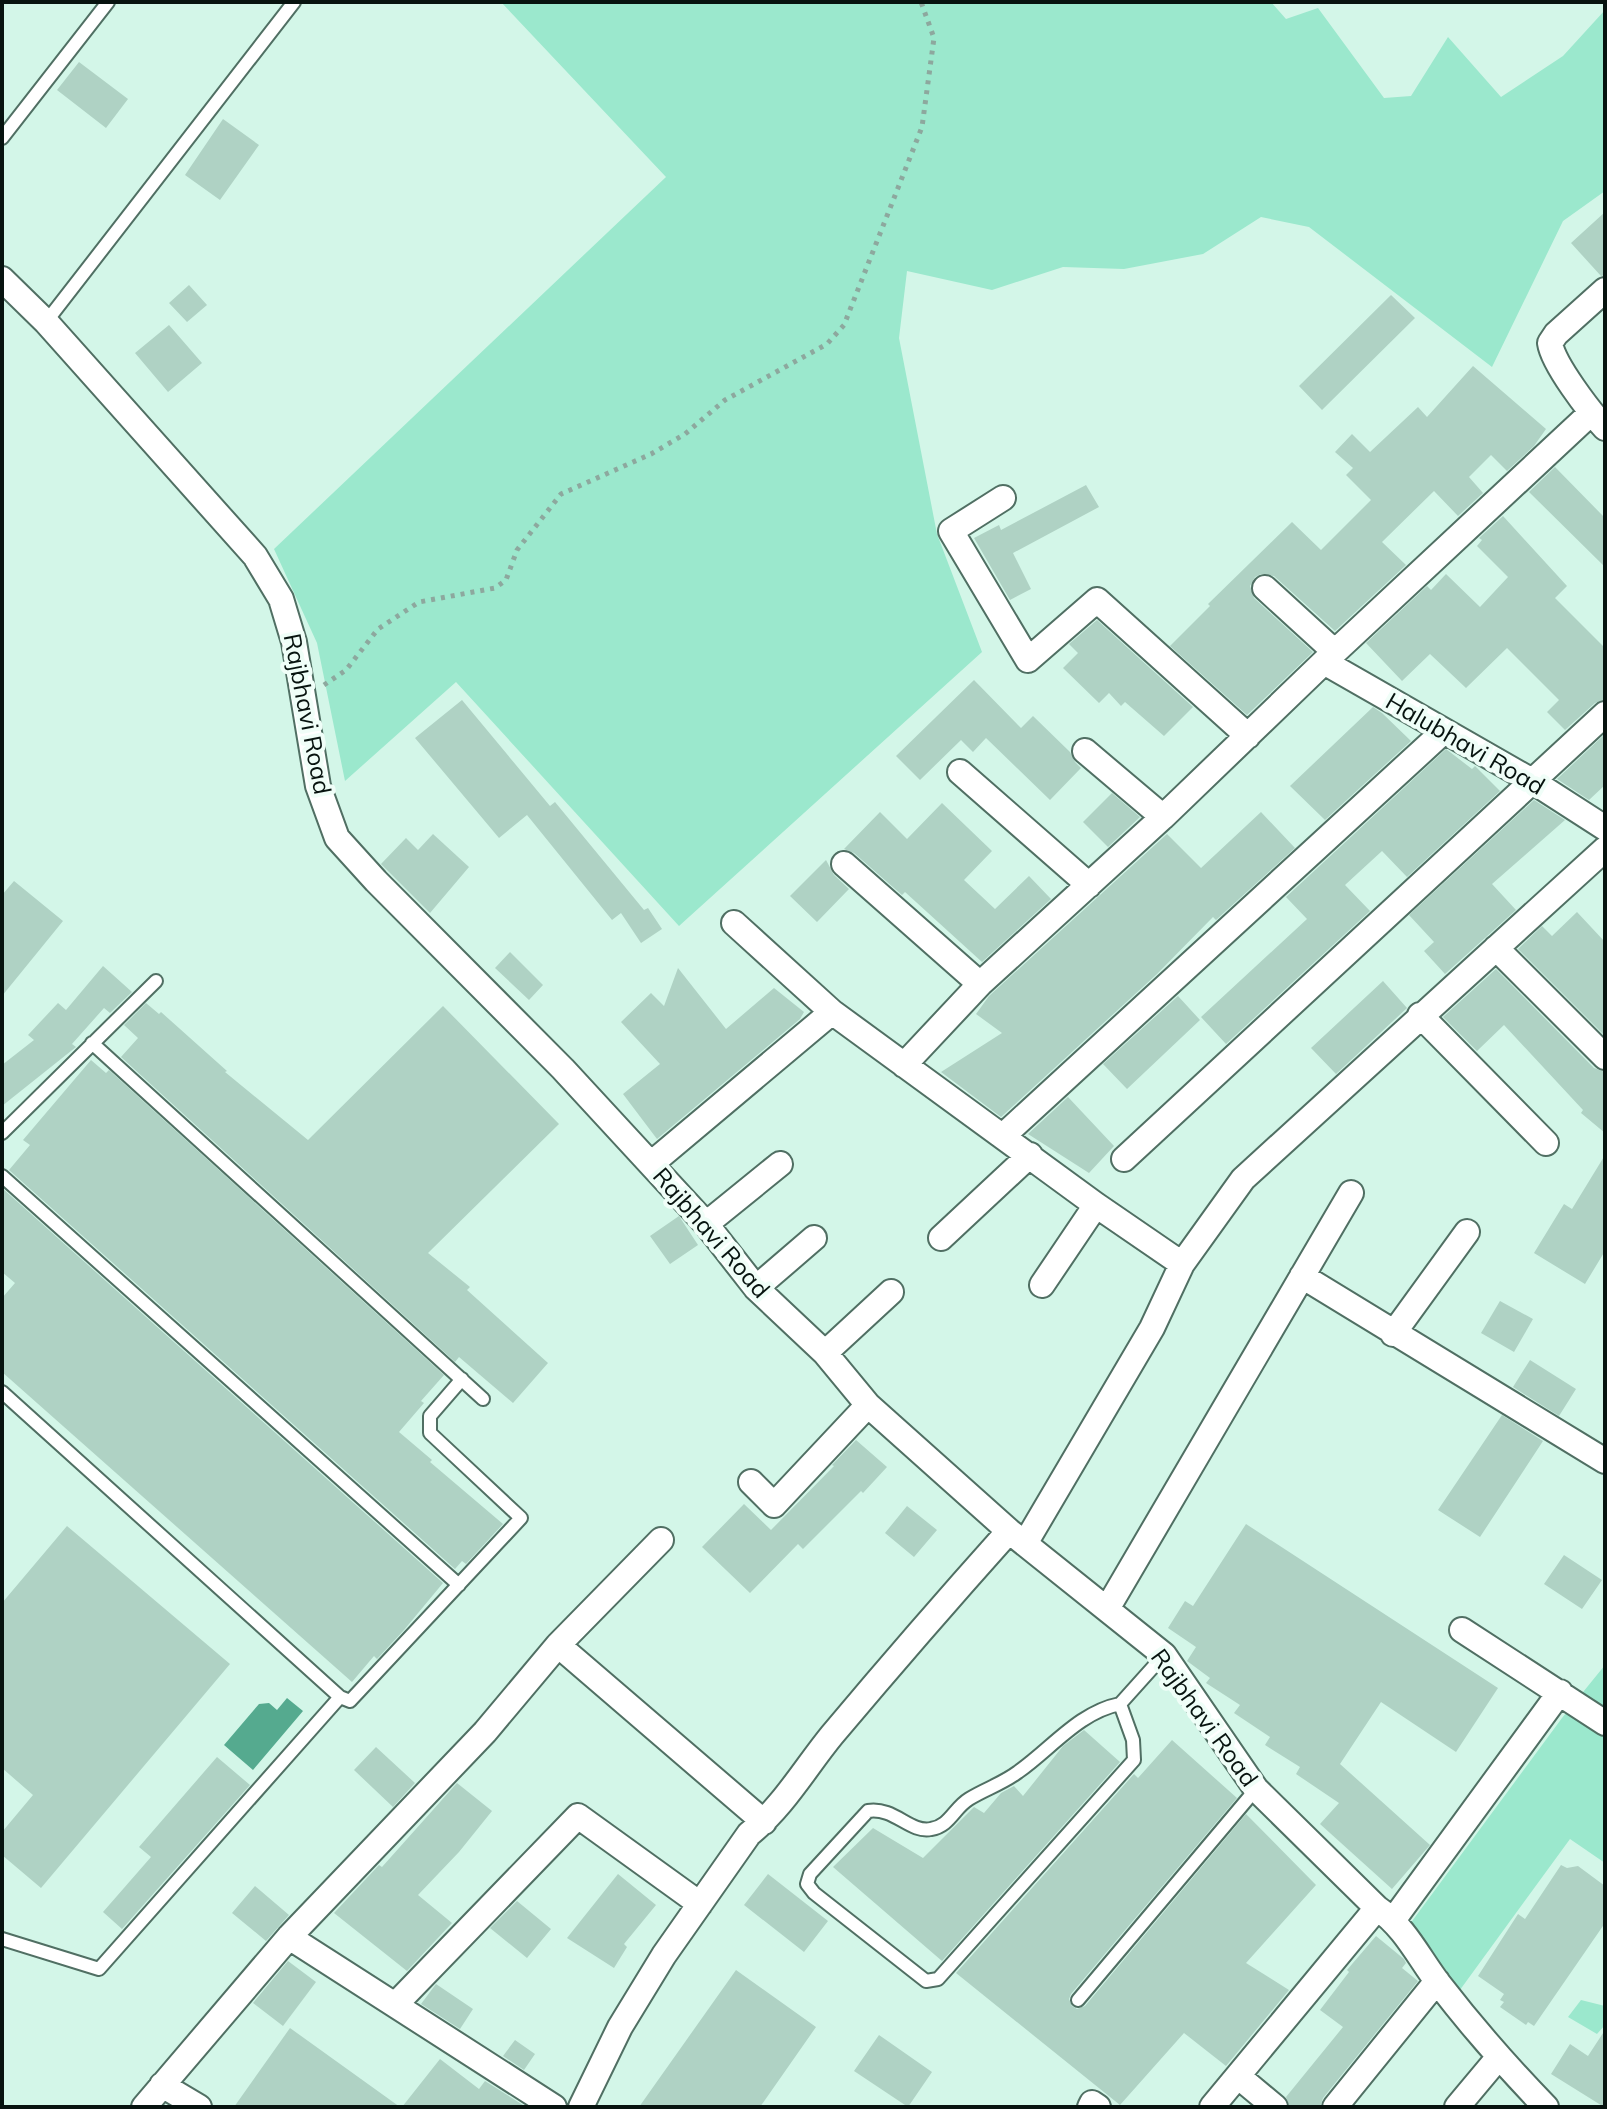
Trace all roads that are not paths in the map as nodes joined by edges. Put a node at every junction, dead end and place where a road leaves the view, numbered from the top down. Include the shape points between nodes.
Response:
1 (108, 2) edge
2 (294, 2) edge
3 (2, 138) edge
4 (2, 279) edge
5 (1605, 290) edge
6 (46, 322) junction
7 (1598, 421) edge
8 (1003, 498) dead end
9 (1265, 588) dead end
10 (1330, 657) junction
11 (1605, 714) edge
12 (1443, 732) junction
13 (1248, 736) junction
14 (1085, 751) dead end
15 (960, 772) dead end
16 (1532, 781) junction
17 (1163, 817) junction
18 (1605, 828) edge
19 (1605, 849) edge
20 (844, 864) dead end
21 (1089, 885) junction
22 (734, 923) dead end
23 (1496, 948) junction
24 (156, 981) dead end
25 (980, 984) junction
26 (832, 1012) junction
27 (1420, 1015) junction
28 (92, 1043) junction
29 (1605, 1057) edge
30 (904, 1065) junction
31 (2, 1133) edge
32 (1004, 1135) junction
33 (1546, 1143) dead end
34 (1030, 1155) junction
35 (1124, 1159) dead end
36 (651, 1164) junction
37 (780, 1164) dead end
38 (2, 1176) edge
39 (1351, 1193) dead end
40 (1096, 1205) junction
41 (706, 1224) junction
42 (1467, 1232) dead end
43 (814, 1238) dead end
44 (941, 1238) dead end
45 (1182, 1264) junction
46 (1302, 1276) junction
47 (1042, 1285) dead end
48 (756, 1288) junction
49 (891, 1292) dead end
50 (1393, 1334) junction
51 (825, 1353) junction
52 (462, 1379) junction
53 (2, 1392) edge
54 (483, 1399) dead end
55 (868, 1405) junction
56 (1605, 1461) edge
57 (751, 1482) dead end
58 (1017, 1537) junction
59 (661, 1540) dead end
60 (459, 1585) junction
61 (1107, 1609) junction
62 (1462, 1630) dead end
63 (558, 1645) junction
64 (1164, 1655) junction
65 (1560, 1692) junction
66 (340, 1697) junction
67 (1120, 1704) junction
68 (1605, 1723) edge
69 (1256, 1789) junction
70 (764, 1822) junction
71 (700, 1904) junction
72 (1386, 1913) junction
73 (289, 1937) junction
74 (2, 1939) edge
75 (1437, 1981) junction
76 (1078, 2000) dead end
77 (395, 2005) junction
78 (1498, 2058) junction
79 (1239, 2077) junction
80 (162, 2085) junction
81 (144, 2107) edge
82 (199, 2107) edge
83 (554, 2107) edge
84 (581, 2107) edge
85 (1090, 2107) edge
86 (1098, 2107) edge
87 (1212, 2107) edge
88 (1275, 2107) edge
89 (1335, 2107) edge
90 (1457, 2107) edge
91 (1546, 2107) edge

1 - 3 lane
2 - 6 lane
4 - 6 street, Rajbhavi Road
5 - 7 street via 1550,343
6 - 36 street, Rajbhavi Road via 255,556 281,599 294,642 318,786 337,838
7 - 10 street
8 - 13 street via 951,531 1028,660 1097,600
9 - 10 street, Halubhavi Road
10 - 12 street, Halubhavi Road
10 - 13 street
11 - 16 street
12 - 16 street, Halubhavi Road
12 - 32 street
13 - 17 street
14 - 17 street
15 - 21 street
16 - 18 street, Halubhavi Road
16 - 35 street
17 - 21 street
19 - 23 street
20 - 25 street
21 - 25 street
22 - 26 street
23 - 27 street
23 - 29 street
24 - 28 lane
25 - 30 street
26 - 30 street
26 - 36 street
27 - 33 street
27 - 45 street via 1243,1179
28 - 31 lane
28 - 52 lane
30 - 32 street
32 - 34 street
34 - 40 street
34 - 44 street
36 - 41 street, Rajbhavi Road
37 - 41 street
38 - 60 lane
39 - 46 street
40 - 45 street
40 - 47 street
41 - 48 street, Rajbhavi Road
42 - 50 street
43 - 48 street
45 - 58 street via 1152,1328
46 - 50 street
46 - 61 street
48 - 51 street, Rajbhavi Road
49 - 51 street
50 - 56 street
51 - 55 street, Rajbhavi Road
52 - 54 lane
52 - 60 lane via 430,1416 430,1433 521,1518
53 - 66 lane
55 - 57 street via 774,1505
55 - 58 street, Rajbhavi Road
58 - 61 street, Rajbhavi Road
58 - 70 street via 915,1636
59 - 63 street
60 - 66 lane via 350,1701
61 - 64 street, Rajbhavi Road
62 - 65 street
63 - 70 street
63 - 73 street via 485,1732
64 - 67 lane
64 - 69 street, Rajbhavi Road
65 - 68 street
65 - 72 street
66 - 74 lane via 99,1969
67 - 67 lane via 1134,1760 938,1979 926,1981 807,1884 810,1874 868,1811 880,1809 920,1830 946,1824 968,1799 1000,1785 1075,1724
69 - 72 street, Rajbhavi Road
69 - 76 lane
70 - 71 street via 749,1834
71 - 77 street via 578,1816
71 - 84 street via 620,2027
72 - 75 street, Rajbhavi Road
72 - 79 street
73 - 77 street
73 - 80 street
75 - 78 street, Rajbhavi Road
75 - 89 street
77 - 83 street
78 - 90 street
78 - 91 street, Rajbhavi Road
79 - 87 street
79 - 88 street
80 - 81 street
80 - 82 street
85 - 86 street

